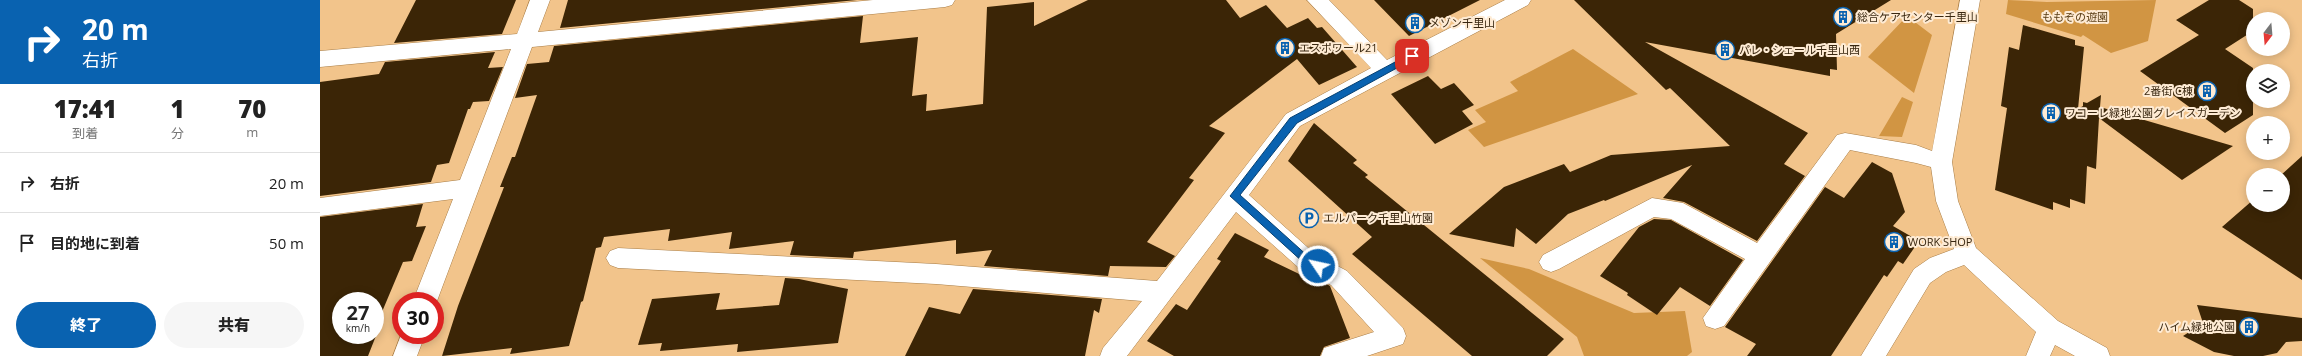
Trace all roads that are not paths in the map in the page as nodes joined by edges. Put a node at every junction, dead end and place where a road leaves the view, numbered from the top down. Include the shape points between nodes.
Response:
1 (540, 0) edge
2 (945, 0) edge
3 (1317, 0) edge
4 (1521, 0) edge
5 (1970, 0) edge
6 (524, 41) junction
7 (320, 59) edge
8 (1385, 70) junction
9 (1941, 162) junction
10 (468, 188) junction
11 (1234, 196) junction
12 (320, 207) edge
13 (1967, 254) junction
14 (1760, 256) junction
15 (618, 258) dead end
16 (1551, 262) dead end
17 (428, 292) edge
18 (1164, 292) junction
19 (1715, 318) dead end
20 (2049, 329) junction
21 (410, 344) edge
22 (405, 356) edge
23 (1112, 356) edge
24 (1333, 356) edge
25 (1873, 356) edge
26 (2038, 356) edge
27 (2098, 356) edge

1 - 6 street
2 - 6 street
3 - 8 street
4 - 8 street
5 - 9 street
6 - 7 street
6 - 10 street
8 - 11 street via 1294,120
9 - 13 street via 1947,201
9 - 14 street via 1916,154 1845,141
10 - 12 street
10 - 17 street
11 - 18 street
11 - 24 street via 1307,260 1339,278 1394,336
13 - 20 street
13 - 25 street via 1938,265 1922,276
14 - 16 street via 1674,210 1652,207
14 - 19 street
15 - 18 street via 936,274
18 - 23 street
20 - 26 street
20 - 27 street
21 - 22 street

